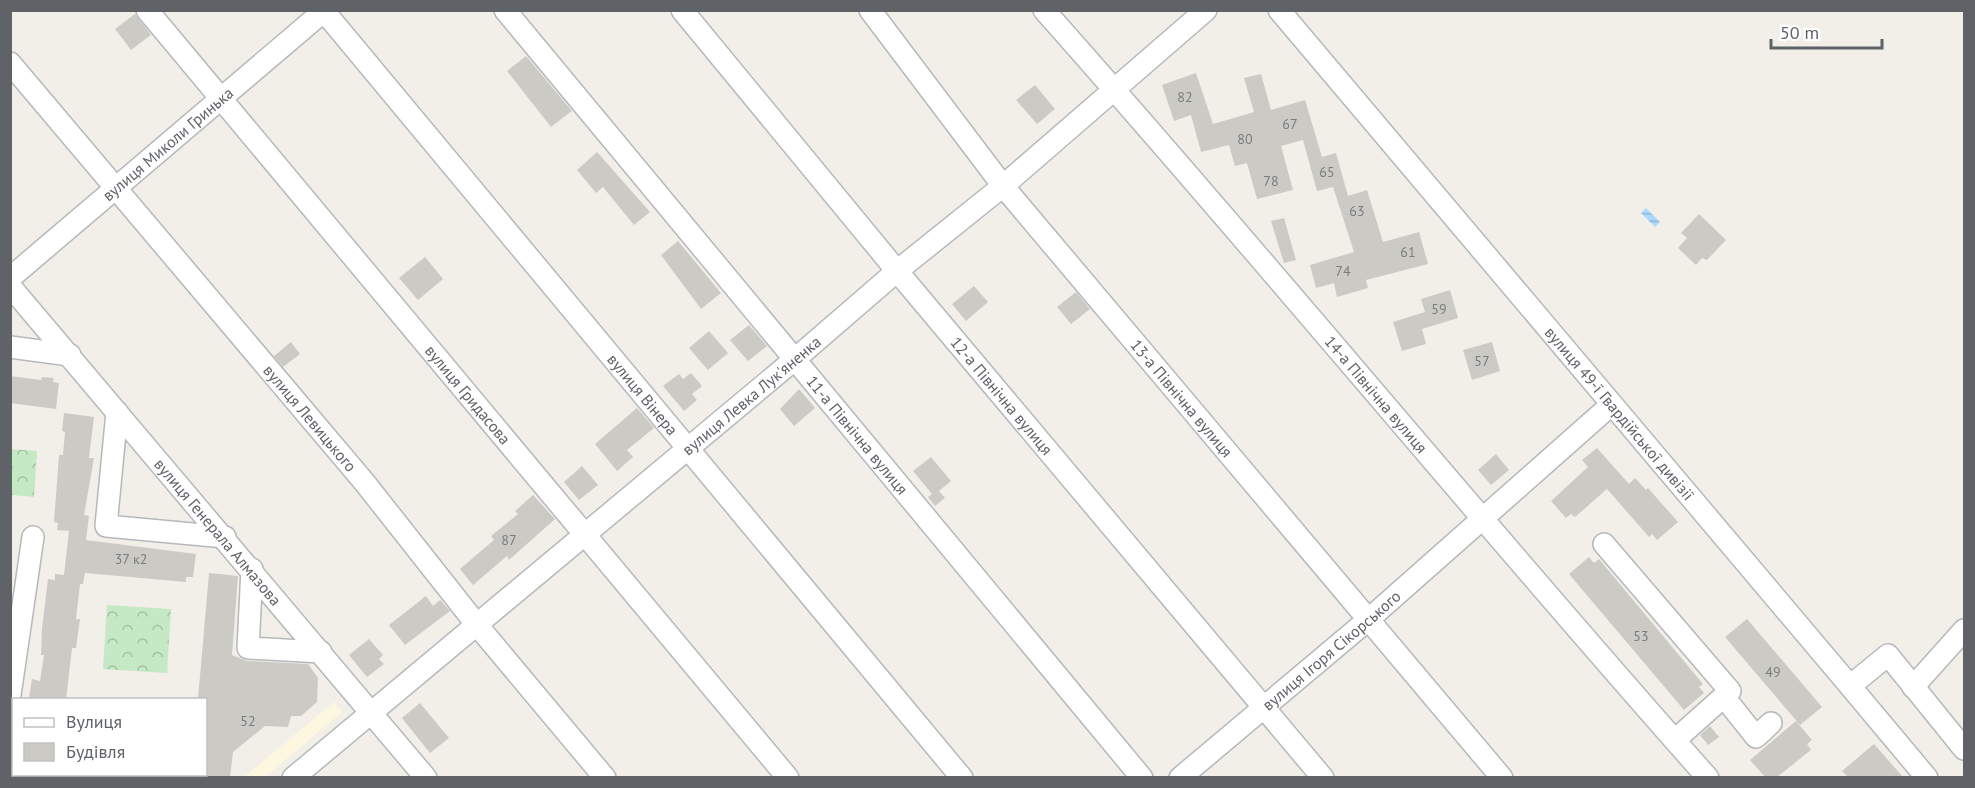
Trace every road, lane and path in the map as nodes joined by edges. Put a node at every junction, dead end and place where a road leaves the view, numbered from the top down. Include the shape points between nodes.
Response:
1 (147, 10) edge
2 (505, 10) edge
3 (682, 10) edge
4 (870, 10) edge
5 (1206, 10) edge
6 (1279, 10) edge
7 (324, 11) edge
8 (1048, 12) edge
9 (10, 63) edge
10 (1116, 90) junction
11 (221, 99) junction
12 (1003, 186) junction
13 (116, 190) junction
14 (897, 271) junction
15 (10, 278) edge
16 (10, 286) edge
17 (10, 347) edge
18 (70, 355) junction
19 (794, 360) junction
20 (1611, 405) junction
21 (117, 412) junction
22 (688, 449) junction
23 (1481, 519) junction
24 (585, 536) junction
25 (33, 537) dead end
26 (225, 537) junction
27 (1604, 543) dead end
28 (252, 569) junction
29 (1369, 619) junction
30 (477, 625) junction
31 (1965, 630) edge
32 (321, 652) junction
33 (1850, 686) junction
34 (1913, 687) junction
35 (10, 695) edge
36 (1724, 697) junction
37 (1263, 706) junction
38 (371, 712) junction
39 (1771, 723) dead end
40 (1675, 740) junction
41 (1965, 749) edge
42 (294, 777) edge
43 (426, 777) edge
44 (605, 777) edge
45 (788, 777) edge
46 (962, 777) edge
47 (1142, 777) edge
48 (1180, 777) edge
49 (1323, 777) edge
50 (1502, 777) edge
51 (1708, 777) edge
52 (1927, 777) edge

1 - 11 street, вулиця Гридасова
2 - 19 street, 11-а Північна вулиця
3 - 14 street, 12-а Північна вулиця
4 - 12 street, 13-а Північна вулиця
5 - 10 street, вулиця Левка Лук'яненка
6 - 20 street, вулиця 49-ї Гвардійської дивізії
7 - 11 street, вулиця Миколи Гринька
7 - 22 street, вулиця Вінера
8 - 10 street, 14-а Північна вулиця
9 - 13 street, вулиця Левицького
10 - 12 street, вулиця Левка Лук'яненка
10 - 23 street, 14-а Північна вулиця
11 - 13 street, вулиця Миколи Гринька
11 - 24 street, вулиця Гридасова
12 - 14 street, вулиця Левка Лук'яненка
12 - 29 street, 13-а Північна вулиця
13 - 15 street, вулиця Миколи Гринька
13 - 30 street, вулиця Левицького via 365,483
14 - 19 street, вулиця Левка Лук'яненка
14 - 37 street, 12-а Північна вулиця
16 - 18 street, вулиця Генерала Алмазова
17 - 18 street
18 - 21 street, вулиця Генерала Алмазова
19 - 22 street, вулиця Левка Лук'яненка
19 - 47 street, 11-а Північна вулиця
20 - 23 street, вулиця Ігоря Сікорського
20 - 33 street, вулиця 49-ї Гвардійської дивізії
21 - 26 street, вулиця Генерала Алмазова
21 - 26 street via 106,526
22 - 24 street, вулиця Левка Лук'яненка
22 - 46 street, вулиця Вінера
23 - 29 street, вулиця Ігоря Сікорського
23 - 40 street, 14-а Північна вулиця
24 - 30 street, вулиця Левка Лук'яненка
24 - 45 street, вулиця Гридасова
25 - 35 street
26 - 28 street, вулиця Генерала Алмазова
27 - 36 street via 1730,691
28 - 32 street, вулиця Генерала Алмазова
28 - 32 street via 248,648
29 - 37 street, вулиця Ігоря Сікорського
29 - 50 street, 13-а Північна вулиця
30 - 38 street, вулиця Левка Лук'яненка
30 - 44 street, вулиця Левицького
31 - 34 street
32 - 38 street, вулиця Генерала Алмазова
33 - 34 street via 1888,655
33 - 52 street, вулиця 49-ї Гвардійської дивізії
34 - 41 street
36 - 39 street via 1756,737
36 - 40 street
37 - 48 street, вулиця Ігоря Сікорського
37 - 49 street, 12-а Північна вулиця
38 - 42 street, вулиця Левка Лук'яненка
38 - 43 street, вулиця Генерала Алмазова
40 - 51 street, 14-а Північна вулиця

